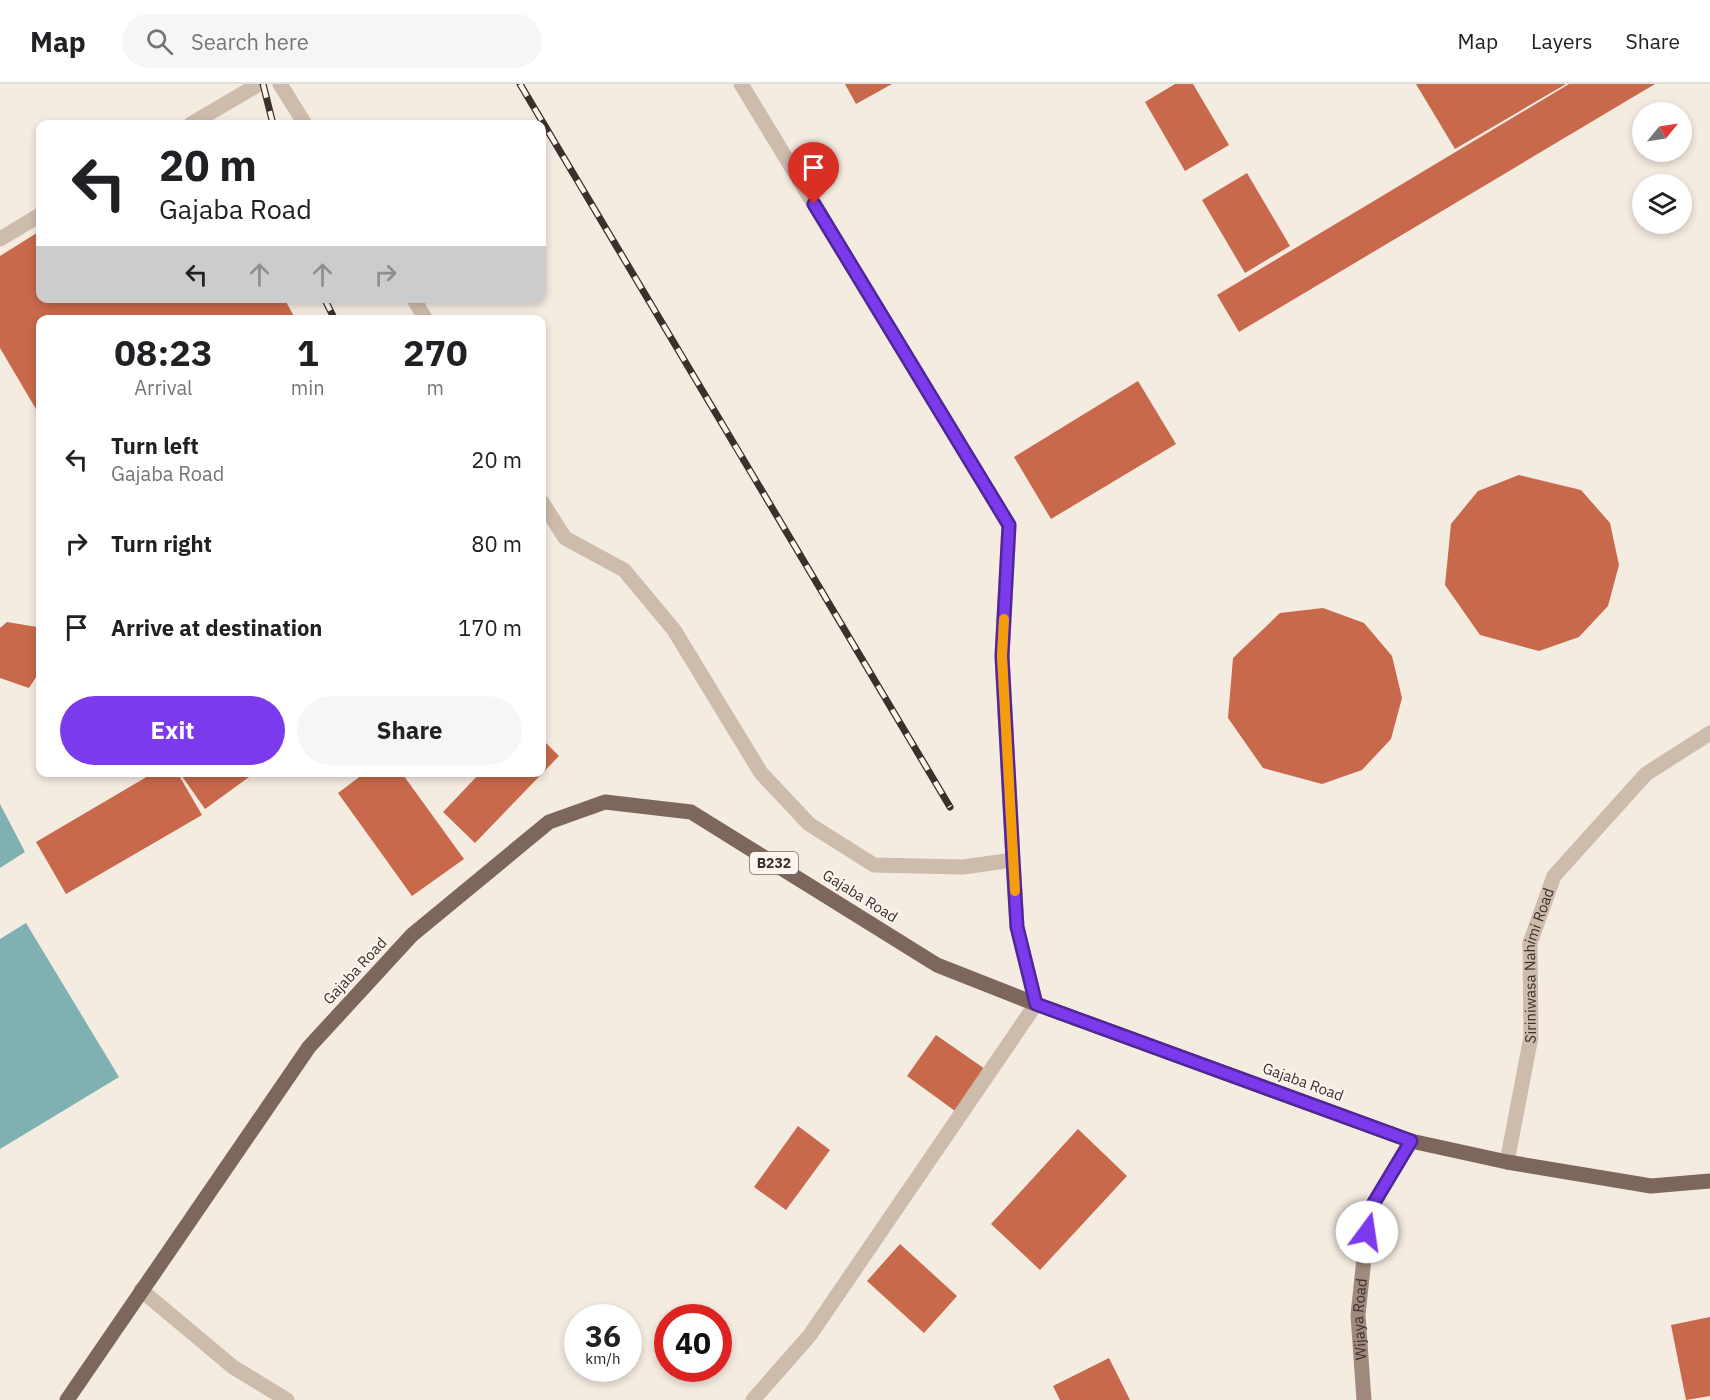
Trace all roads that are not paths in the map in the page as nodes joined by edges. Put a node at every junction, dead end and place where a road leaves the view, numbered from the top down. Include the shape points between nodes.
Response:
1 (259, 84) edge
2 (280, 84) edge
3 (741, 84) edge
4 (199, 120) edge
5 (302, 120) edge
6 (36, 217) edge
7 (0, 239) edge
8 (546, 508) edge
9 (1710, 734) edge
10 (1013, 860) junction
11 (1036, 1004) junction
12 (1411, 1141) junction
13 (1507, 1162) junction
14 (1710, 1181) edge
15 (141, 1290) junction
16 (67, 1400) edge
17 (287, 1400) edge
18 (753, 1400) edge
19 (1364, 1400) edge

1 - 4 street
2 - 5 street
3 - 10 street via 1009,525 1002,656
6 - 7 street
8 - 10 street via 565,538 624,570 667,621 761,773 809,824 874,866 963,867
9 - 13 street, Siriniwasa Nahimi Road via 1646,774 1554,876 1530,943 1531,1037
10 - 11 street via 1017,927
11 - 12 main road, Gajaba Road / B232
11 - 15 main road, Gajaba Road / B232 via 937,964 691,812 605,802 549,822 412,935 309,1047
11 - 18 street via 810,1335
12 - 13 main road, Gajaba Road / B232
12 - 19 street, Wijaya Road via 1369,1211 1358,1315
13 - 14 main road, Gajaba Road / B232 via 1651,1186
15 - 16 main road, Gajaba Road / B232
15 - 17 street via 233,1367

